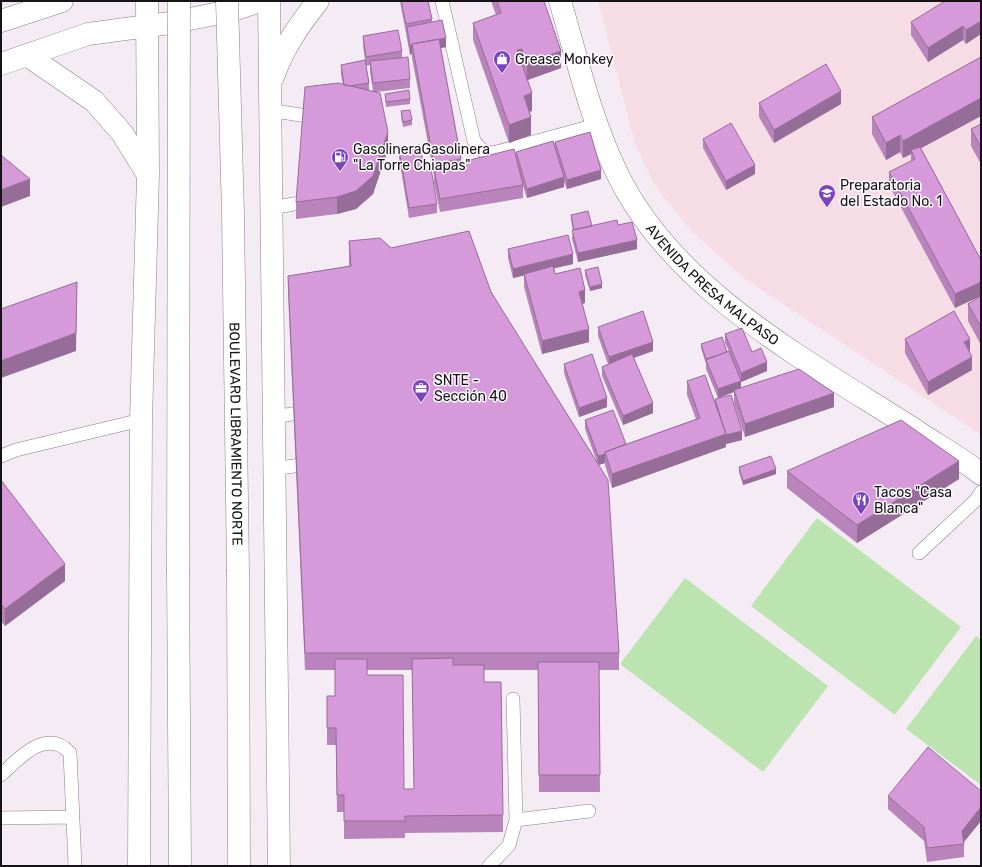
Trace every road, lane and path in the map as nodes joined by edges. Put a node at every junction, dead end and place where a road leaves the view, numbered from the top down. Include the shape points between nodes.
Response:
1 (62, 1) edge
2 (147, 1) edge
3 (179, 1) edge
4 (227, 1) edge
5 (260, 1) edge
6 (269, 1) edge
7 (318, 1) edge
8 (442, 1) edge
9 (560, 1) edge
10 (1, 21) edge
11 (148, 25) junction
12 (28, 56) junction
13 (1, 64) edge
14 (269, 100) junction
15 (328, 120) edge
16 (596, 125) junction
17 (148, 175) junction
18 (322, 200) edge
19 (270, 208) junction
20 (322, 408) edge
21 (274, 417) junction
22 (140, 420) junction
23 (1, 456) edge
24 (325, 461) edge
25 (274, 469) junction
26 (981, 474) edge
27 (981, 492) edge
28 (919, 553) dead end
29 (514, 699) dead end
30 (1, 775) edge
31 (589, 811) dead end
32 (72, 817) junction
33 (1, 818) edge
34 (516, 820) junction
35 (75, 866) edge
36 (138, 866) edge
37 (180, 866) edge
38 (239, 866) edge
39 (279, 866) edge
40 (490, 866) edge

1 - 10 main road
2 - 11 main road
3 - 37 main road, bridge
4 - 38 main road, BOULEVARD LIBRAMIENTO NORTE, bridge via 237,416
5 - 11 main road via 230,11
6 - 14 main road
7 - 14 main road via 290,38 278,62
8 - 16 lane via 474,141 483,151 493,153
9 - 16 main road, AVENIDA PRESA MALPASO
11 - 12 main road via 88,34
11 - 17 main road
12 - 13 main road
12 - 17 main road via 94,101 122,133
14 - 15 lane
14 - 19 main road
16 - 26 main road, AVENIDA PRESA MALPASO via 616,172 639,211 667,249 710,290 753,326
17 - 22 main road
18 - 19 lane
19 - 21 main road
20 - 21 lane
21 - 25 main road
22 - 23 lane via 16,450
22 - 36 main road
24 - 25 lane
25 - 39 main road
27 - 28 lane via 976,500
29 - 34 lane
30 - 32 lane via 30,749 49,743 63,745 70,754
31 - 34 lane
32 - 33 lane
32 - 35 lane
34 - 40 lane via 508,846

